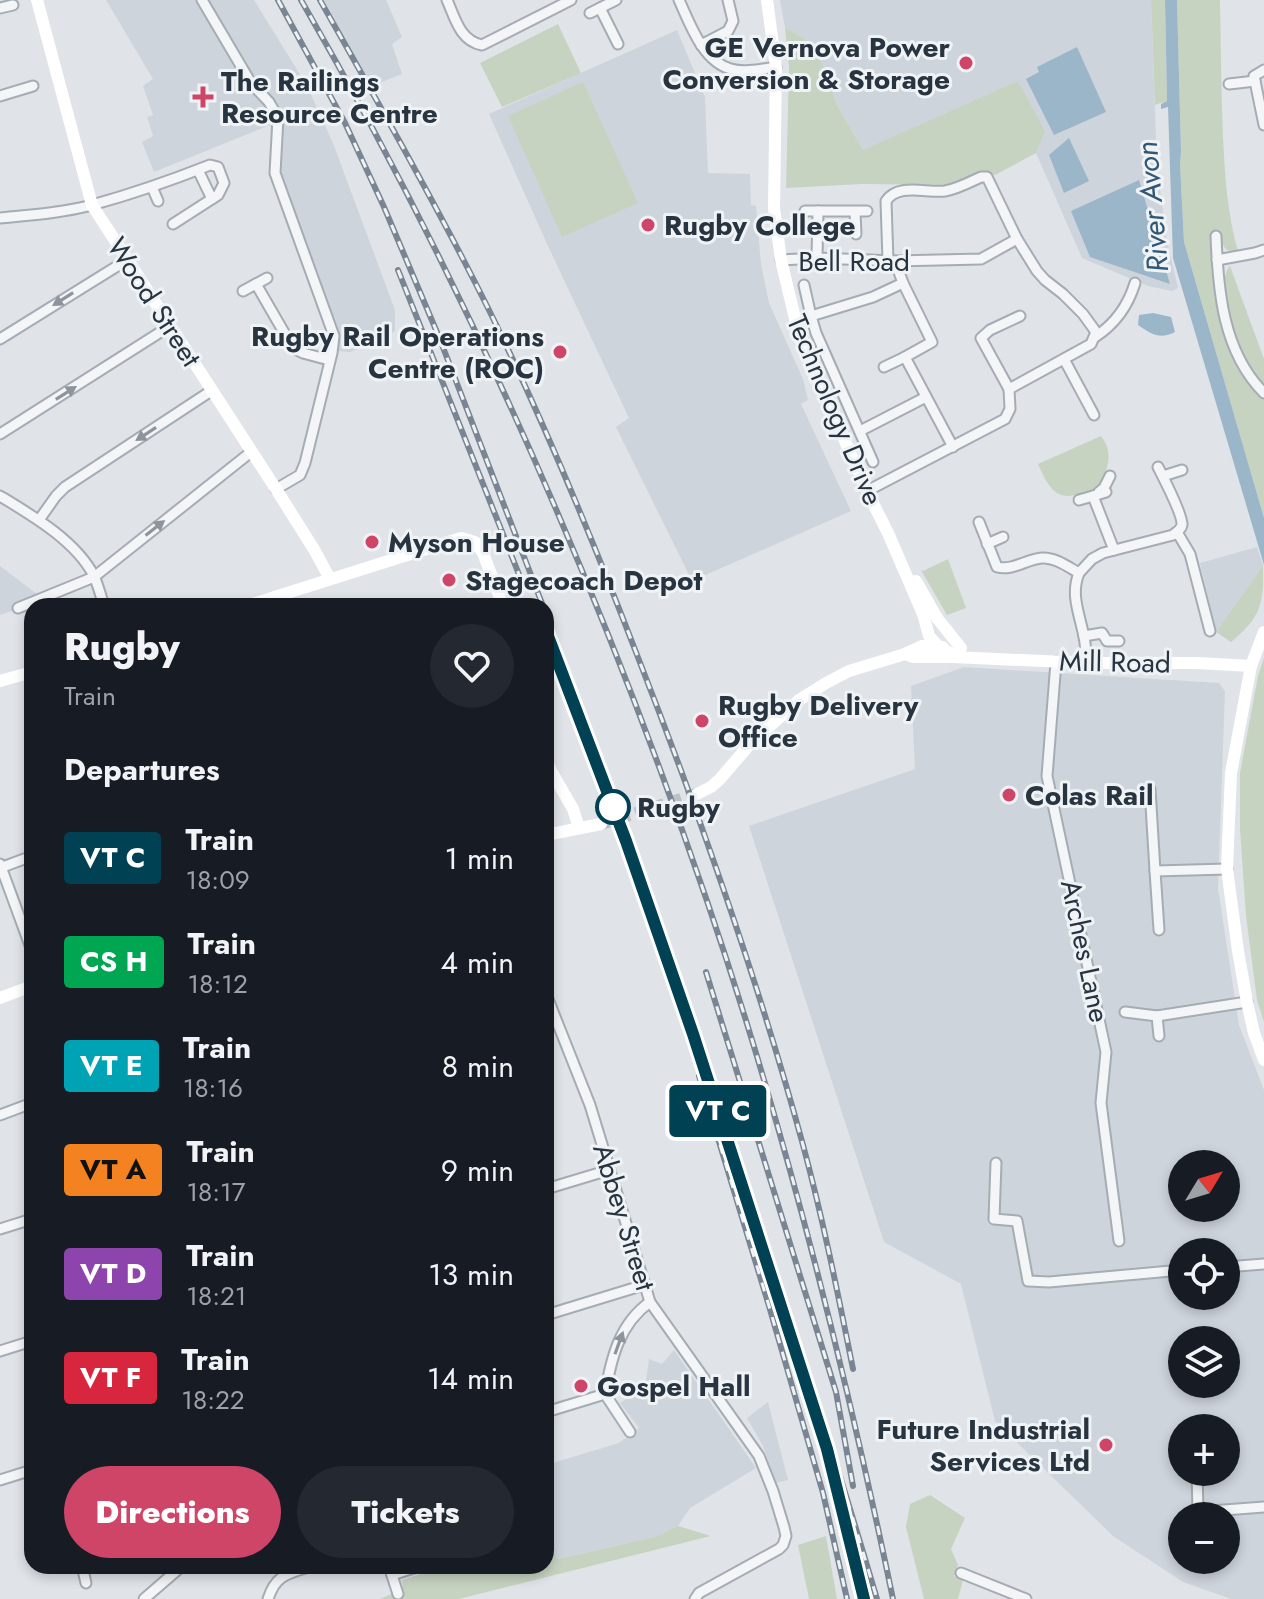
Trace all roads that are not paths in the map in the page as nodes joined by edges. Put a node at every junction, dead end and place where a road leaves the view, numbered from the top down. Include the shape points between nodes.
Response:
1 (37, 0) edge
2 (202, 0) edge
3 (447, 0) edge
4 (571, 0) edge
5 (616, 0) edge
6 (679, 0) edge
7 (728, 0) edge
8 (767, 0) edge
9 (13, 5) dead end
10 (0, 8) edge
11 (618, 44) dead end
12 (701, 45) junction
13 (776, 67) junction
14 (1264, 70) edge
15 (1255, 81) junction
16 (1229, 84) dead end
17 (33, 86) dead end
18 (0, 96) edge
19 (1264, 125) edge
20 (198, 170) junction
21 (152, 187) junction
22 (212, 199) junction
23 (158, 201) dead end
24 (92, 205) junction
25 (805, 211) dead end
26 (818, 211) junction
27 (867, 211) dead end
28 (855, 212) junction
29 (0, 218) edge
30 (173, 224) dead end
31 (856, 234) dead end
32 (1216, 236) dead end
33 (1017, 239) junction
34 (1264, 250) edge
35 (817, 258) junction
36 (127, 260) junction
37 (781, 260) junction
38 (1217, 260) junction
39 (892, 261) junction
40 (267, 278) dead end
41 (903, 283) junction
42 (1135, 283) dead end
43 (256, 284) junction
44 (804, 285) dead end
45 (243, 291) dead end
46 (811, 316) junction
47 (1020, 316) dead end
48 (170, 326) junction
49 (1095, 337) junction
50 (0, 339) edge
51 (905, 357) junction
52 (1064, 359) junction
53 (329, 360) junction
54 (884, 367) dead end
55 (1009, 389) junction
56 (211, 391) junction
57 (1264, 393) edge
58 (926, 397) junction
59 (1094, 415) dead end
60 (860, 431) junction
61 (0, 434) edge
62 (953, 447) junction
63 (251, 452) junction
64 (873, 462) dead end
65 (1182, 470) dead end
66 (1110, 476) dead end
67 (276, 489) junction
68 (867, 491) junction
69 (1099, 494) junction
70 (0, 496) edge
71 (1079, 500) dead end
72 (39, 520) junction
73 (979, 522) dead end
74 (1177, 532) junction
75 (888, 533) junction
76 (1003, 537) dead end
77 (987, 544) junction
78 (1114, 550) junction
79 (1079, 573) junction
80 (94, 577) junction
81 (330, 579) junction
82 (43, 598) edge
83 (101, 598) edge
84 (271, 598) edge
85 (500, 598) edge
86 (24, 606) edge
87 (18, 608) dead end
88 (936, 616) junction
89 (1210, 631) dead end
90 (1264, 632) edge
91 (1084, 636) junction
92 (926, 641) junction
93 (1119, 641) dead end
94 (937, 651) junction
95 (960, 653) junction
96 (905, 654) junction
97 (1056, 662) junction
98 (1086, 663) junction
99 (1251, 666) junction
100 (24, 674) edge
101 (0, 681) edge
102 (554, 776) edge
103 (1150, 789) dead end
104 (697, 794) tunnel mouth
105 (565, 796) junction
106 (601, 824) tunnel mouth
107 (569, 830) junction
108 (554, 833) edge
109 (24, 858) edge
110 (0, 866) edge
111 (1227, 869) junction
112 (1155, 871) junction
113 (24, 930) edge
114 (1159, 930) dead end
115 (24, 989) edge
116 (0, 998) edge
117 (1247, 1002) junction
118 (1125, 1012) dead end
119 (554, 1014) edge
120 (1157, 1016) junction
121 (1159, 1036) dead end
122 (1264, 1060) edge
123 (24, 1106) edge
124 (0, 1115) edge
125 (996, 1163) dead end
126 (609, 1170) junction
127 (554, 1187) edge
128 (24, 1222) edge
129 (0, 1229) edge
130 (1119, 1241) dead end
131 (1264, 1264) edge
132 (1240, 1266) edge
133 (1168, 1271) edge
134 (644, 1285) junction
135 (650, 1302) junction
136 (554, 1313) edge
137 (24, 1344) edge
138 (0, 1351) edge
139 (605, 1394) junction
140 (554, 1410) edge
141 (630, 1432) dead end
142 (24, 1472) edge
143 (0, 1480) edge
144 (1264, 1507) edge
145 (1240, 1510) edge
146 (961, 1573) dead end
147 (85, 1574) edge
148 (173, 1574) edge
149 (286, 1574) edge
150 (392, 1574) edge
151 (86, 1583) dead end
152 (398, 1594) dead end
153 (144, 1599) edge
154 (268, 1599) edge
155 (695, 1599) edge
156 (1026, 1599) edge

1 - 24 street, Wood Street
2 - 53 street via 278,118 275,173 334,336
3 - 4 street via 463,35 482,45
5 - 11 street via 595,10
6 - 12 street
7 - 12 street via 733,21 728,31
8 - 13 street, Technology Drive
9 - 10 street
12 - 13 street via 731,69
13 - 37 street, Technology Drive via 774,208
14 - 15 street
15 - 16 street
15 - 19 street
17 - 18 street
20 - 21 street
20 - 22 street
20 - 22 street via 218,167 224,183
21 - 23 street
21 - 24 street
22 - 30 street
24 - 29 street
24 - 36 street, Wood Street
25 - 26 street
26 - 28 street
26 - 35 street
27 - 28 street
28 - 31 street
32 - 38 street
33 - 39 street, Bell Road via 981,259
33 - 39 street via 987,177 949,191 900,190 886,201
33 - 49 street via 1045,280 1083,314
34 - 38 street
35 - 37 street, Bell Road
35 - 39 street, Bell Road
36 - 48 street, Wood Street
36 -> 50 street
37 - 68 street, Technology Drive via 800,339
38 - 57 street via 1234,349
39 - 41 street
40 - 43 street
41 - 46 street
41 - 51 street via 932,342
42 - 49 street via 1135,296
43 - 45 street
43 - 53 street via 293,348
44 - 46 street
46 - 60 street
47 - 55 street via 981,338
48 - 56 street, Wood Street
61 -> 48 street
49 - 52 street
51 - 54 street
51 - 58 street
52 - 55 street
52 - 59 street
53 - 67 street via 300,475
55 - 62 street via 1005,419
56 - 63 street, Wood Street
56 -> 72 street via 65,487
58 - 60 street
58 - 62 street
60 - 64 street
62 - 68 street
63 - 67 street, Wood Street
80 -> 63 street
65 - 74 street via 1161,471 1180,516
66 - 69 street
67 - 81 street, Wood Street
68 - 75 street, Technology Drive
69 - 71 street
69 - 78 street
70 - 72 street
72 - 80 street
73 - 77 street
74 - 78 street
74 - 89 street via 1190,554
75 - 88 street, Technology Drive
75 - 92 street, Technology Drive via 923,614
76 - 77 street
77 - 79 street via 997,567 1044,558
78 - 79 street via 1092,559
79 - 91 street via 1075,596
80 - 82 street
80 - 83 street
81 - 84 street
81 - 85 street via 461,538 479,546
86 - 87 street
88 - 94 street
88 - 95 street, Technology Drive
90 - 99 street
91 - 93 street, Mill Road via 1102,633 1107,641
91 - 98 street
92 - 94 street
92 - 96 street
94 - 95 street
94 - 96 street
95 - 97 street, Mill Road
96 - 104 street via 849,671 799,700 720,779
97 - 98 street, Mill Road
97 - 130 street, Arches Lane via 1047,776 1106,1049 1101,1103
98 - 99 street, Mill Road
99 - 111 street via 1231,773
100 - 101 street
102 - 105 street
103 - 112 street
105 - 107 street
105 - 107 street via 573,809
106 - 107 street
107 - 108 street
109 - 110 street
110 - 113 street
111 - 112 street
111 - 117 street
112 - 114 street
115 - 116 street
117 - 120 street
117 - 122 street
118 - 120 street
119 - 126 street, Abbey Street
120 - 121 street
123 - 124 street
125 - 133 street via 994,1219 1017,1221 1028,1281
126 - 127 street
126 - 134 street, Abbey Street
128 - 129 street
131 - 132 street
134 - 135 street, Abbey Street
134 - 136 street
139 -> 135 street via 623,1331
135 - 155 street, Abbey Street via 759,1456 786,1536 779,1549
137 - 138 street
139 - 140 street
139 - 141 street
142 - 143 street
144 - 145 street
146 - 156 street
147 - 151 street
148 - 153 street
149 - 154 street via 275,1582
150 - 152 street

